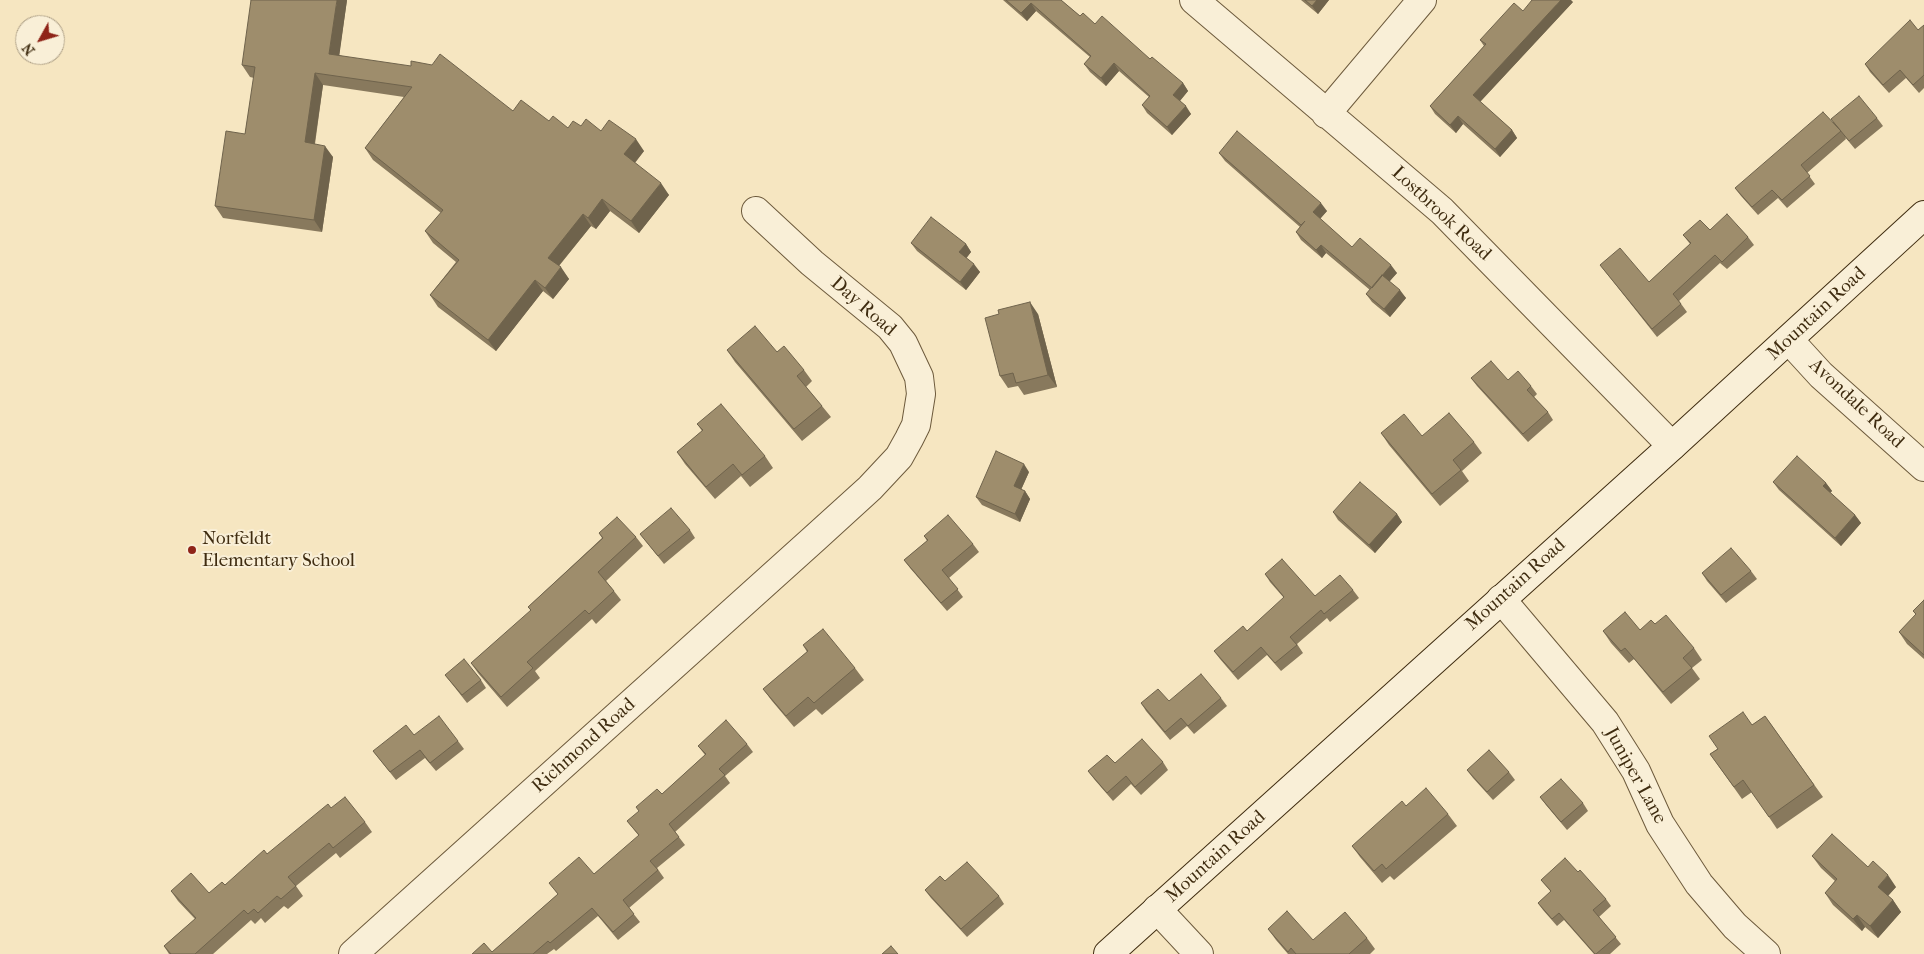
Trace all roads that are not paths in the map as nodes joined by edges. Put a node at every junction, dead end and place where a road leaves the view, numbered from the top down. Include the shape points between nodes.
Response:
1 (1194, 0) edge
2 (1422, 0) edge
3 (1326, 114) junction
4 (756, 211) dead end
5 (1924, 216) edge
6 (1789, 340) junction
7 (1672, 446) junction
8 (1924, 467) edge
9 (815, 538) joint
10 (1501, 599) junction
11 (1158, 909) junction
12 (353, 954) edge
13 (1108, 954) edge
14 (1199, 954) edge
15 (1766, 954) edge

1 - 3 street, Lostbrook Road
2 - 3 street
3 - 7 street, Lostbrook Road via 1442,211
4 - 9 street, Day Road via 890,327 912,358 919,377 921,394 916,425 898,456 870,488
5 - 6 street, Mountain Road
6 - 7 street, Mountain Road
6 - 8 street, Avondale Road via 1822,375
7 - 10 street, Mountain Road
9 - 12 street, Richmond Road
10 - 11 street, Mountain Road
10 - 15 street, Juniper Lane via 1605,722 1636,770 1660,824 1699,884 1735,926
11 - 13 street, Mountain Road
11 - 14 street

